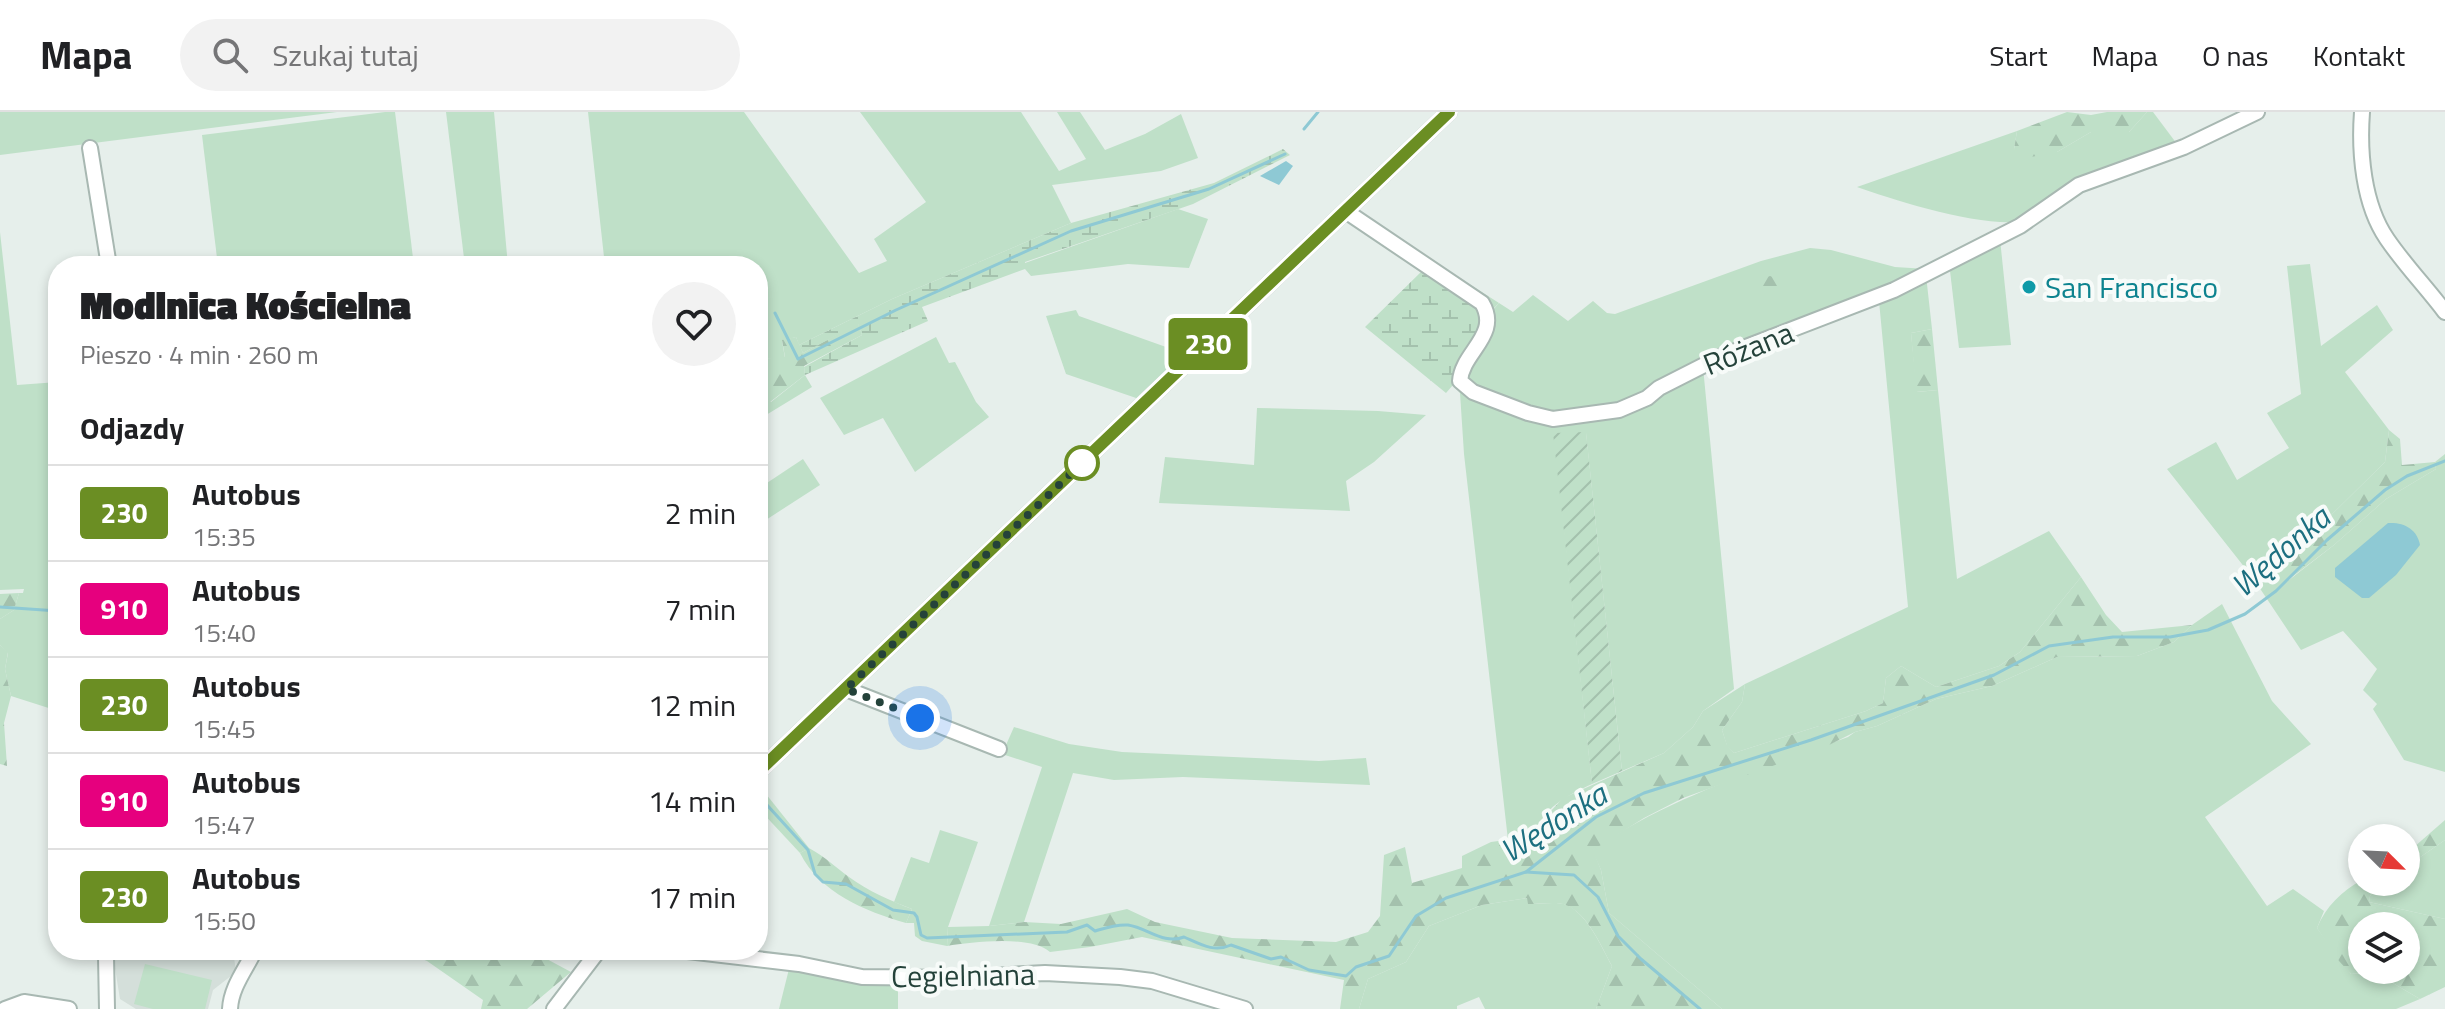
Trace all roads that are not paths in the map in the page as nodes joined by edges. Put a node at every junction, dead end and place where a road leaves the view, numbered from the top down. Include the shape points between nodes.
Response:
1 (1449, 112) edge
2 (2257, 112) edge
3 (2362, 112) edge
4 (90, 148) dead end
5 (1347, 212) junction
6 (107, 256) edge
7 (2445, 312) edge
8 (846, 689) junction
9 (999, 749) dead end
10 (768, 763) edge
11 (106, 960) edge
12 (248, 960) edge
13 (591, 960) edge
14 (765, 960) edge
15 (10, 1006) edge
16 (69, 1009) edge
17 (107, 1009) edge
18 (230, 1009) edge
19 (554, 1009) edge
20 (1245, 1009) edge

1 - 5 street
2 - 5 street, Różana via 2184,147 2079,185 2020,226 1873,300 1720,357 1619,410 1569,419 1528,413 1473,392 1460,381 1488,323 1482,303
3 - 7 street via 2363,168 2378,223
4 - 6 street
5 - 8 street
8 - 9 street
8 - 10 street
11 - 17 street
12 - 18 street
13 - 19 street
14 - 20 street, Cegielniana via 862,977 1120,977 1152,981
15 - 16 street via 39,1003

